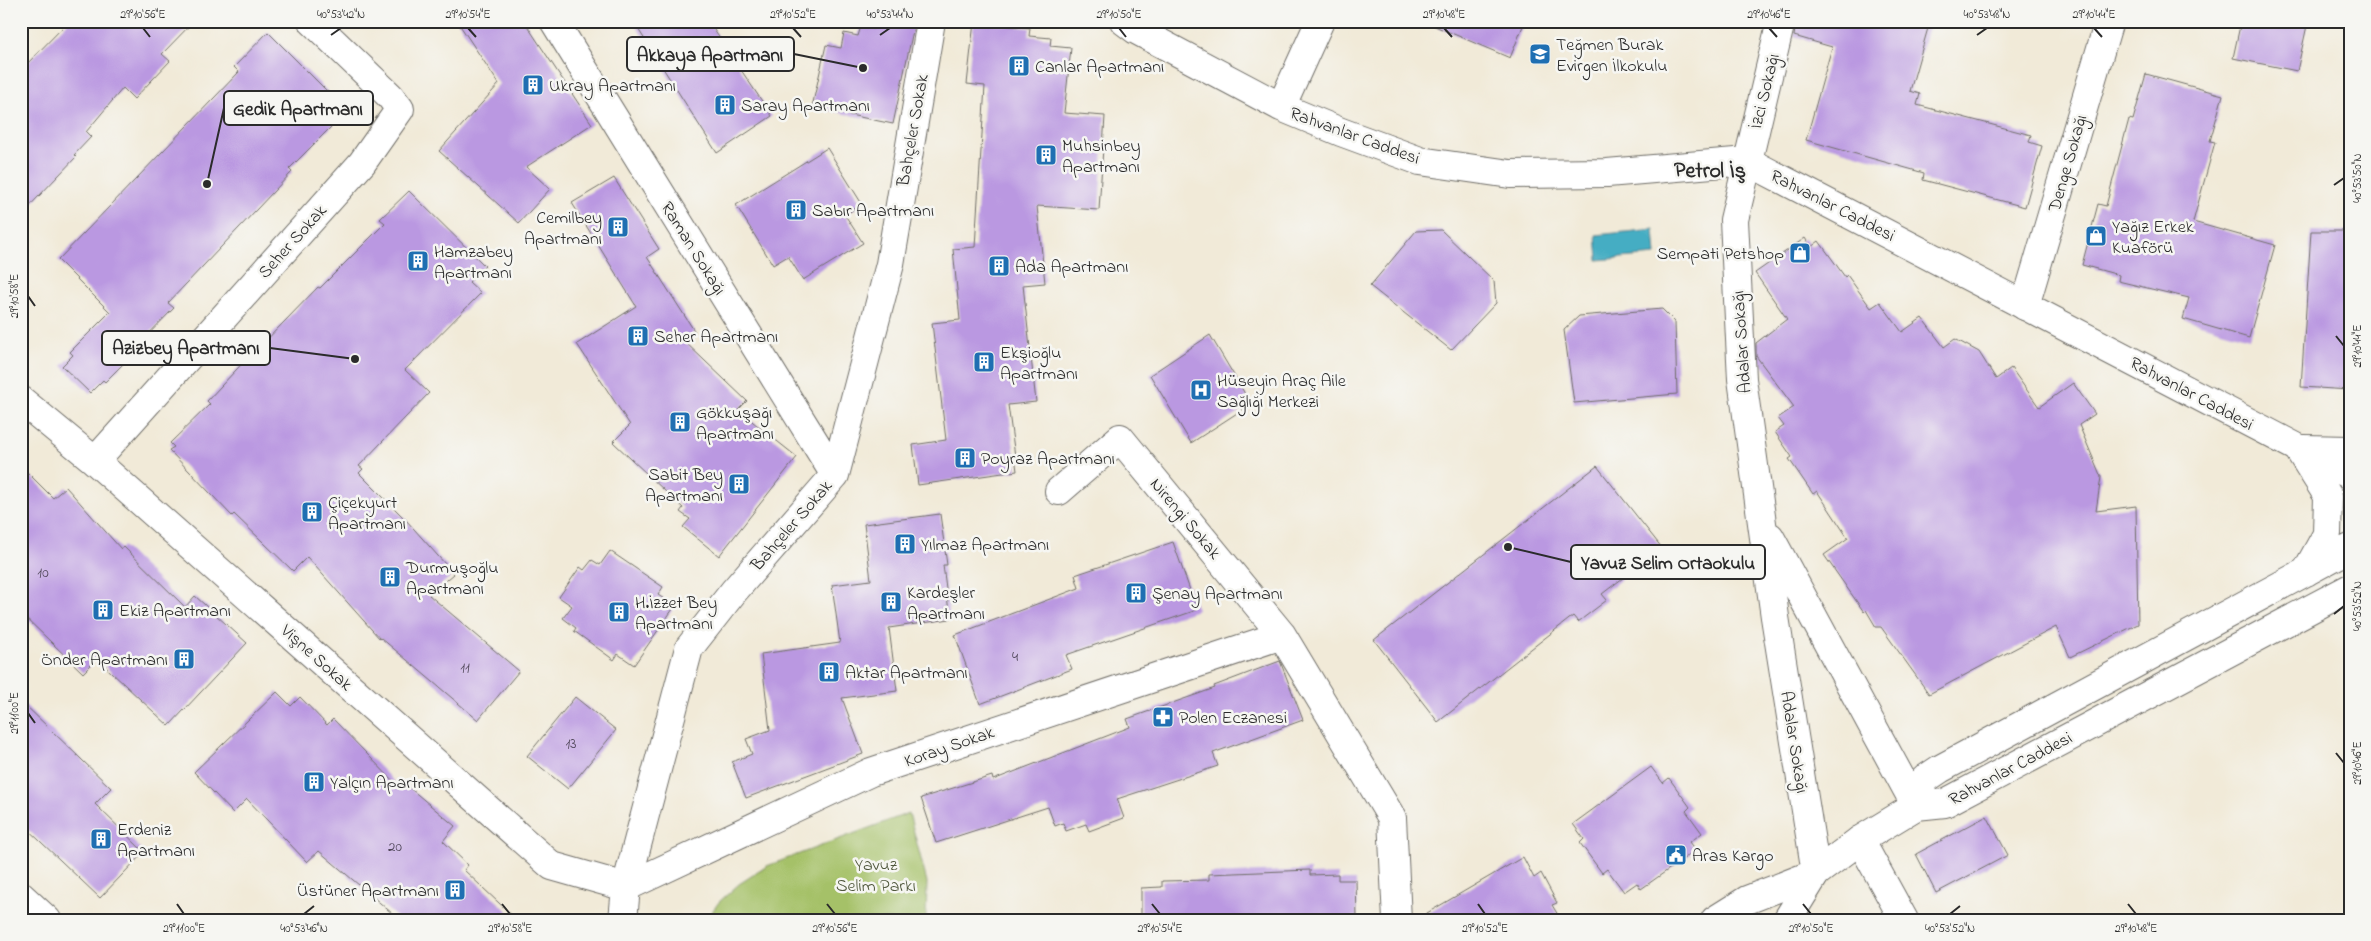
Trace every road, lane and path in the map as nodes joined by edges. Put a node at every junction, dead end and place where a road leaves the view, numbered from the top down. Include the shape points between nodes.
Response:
1 (312, 21) edge
2 (554, 21) edge
3 (931, 21) edge
4 (1320, 21) edge
5 (1781, 21) edge
6 (2109, 21) edge
7 (1133, 24) edge
8 (1282, 108) junction
9 (1747, 161) junction
10 (2025, 306) junction
11 (21, 400) edge
12 (2298, 448) junction
13 (2350, 450) edge
14 (95, 460) junction
15 (2350, 474) edge
16 (834, 475) junction
17 (1059, 491) dead end
18 (1762, 523) junction
19 (2350, 548) edge
20 (2306, 572) junction
21 (2350, 588) edge
22 (1282, 635) junction
23 (1916, 806) junction
24 (1860, 840) junction
25 (1816, 873) junction
26 (626, 887) junction
27 (21, 896) edge
28 (47, 920) edge
29 (624, 920) edge
30 (1397, 920) edge
31 (1715, 920) edge
32 (1787, 920) edge
33 (1904, 920) edge

1 - 14 street, Seher Sokak via 400,109 362,163
2 - 16 street, Raman Sokağı
3 - 16 street, Bahçeler Sokak via 890,264
4 - 8 street
5 - 9 street, İzci Sokağı
6 - 10 street, Denge Sokağı
7 - 8 street, Rahvanlar Caddesi
8 - 9 street, Rahvanlar Caddesi via 1420,161 1510,174 1607,173
9 - 10 street, Rahvanlar Caddesi
9 - 18 street, Adalar Sokağı via 1734,220 1742,379
10 - 12 street, Rahvanlar Caddesi
11 - 14 street, Vişne Sokak
12 - 13 street
12 - 15 street, Rahvanlar Caddesi
12 - 20 street via 2328,496 2328,534
14 - 26 street, Vişne Sokak via 552,866
16 - 26 street, Bahçeler Sokak via 689,648
17 - 22 street, Nirengi Sokak via 1120,438
18 - 23 street, Adalar Sokağı
18 - 25 street, Adalar Sokağı
19 - 20 street, Rahvanlar Caddesi
20 - 23 street, Rahvanlar Caddesi via 1940,769 1925,779
21 - 23 street, Rahvanlar Caddesi via 1944,803
22 - 26 street, Koray Sokak via 871,772
22 - 30 street, Nirengi Sokak via 1392,818
23 - 24 street
24 - 25 street
24 - 33 street
25 - 31 street via 1747,900
25 - 32 street
26 - 29 street, Bahçeler Sokak
27 - 28 street

